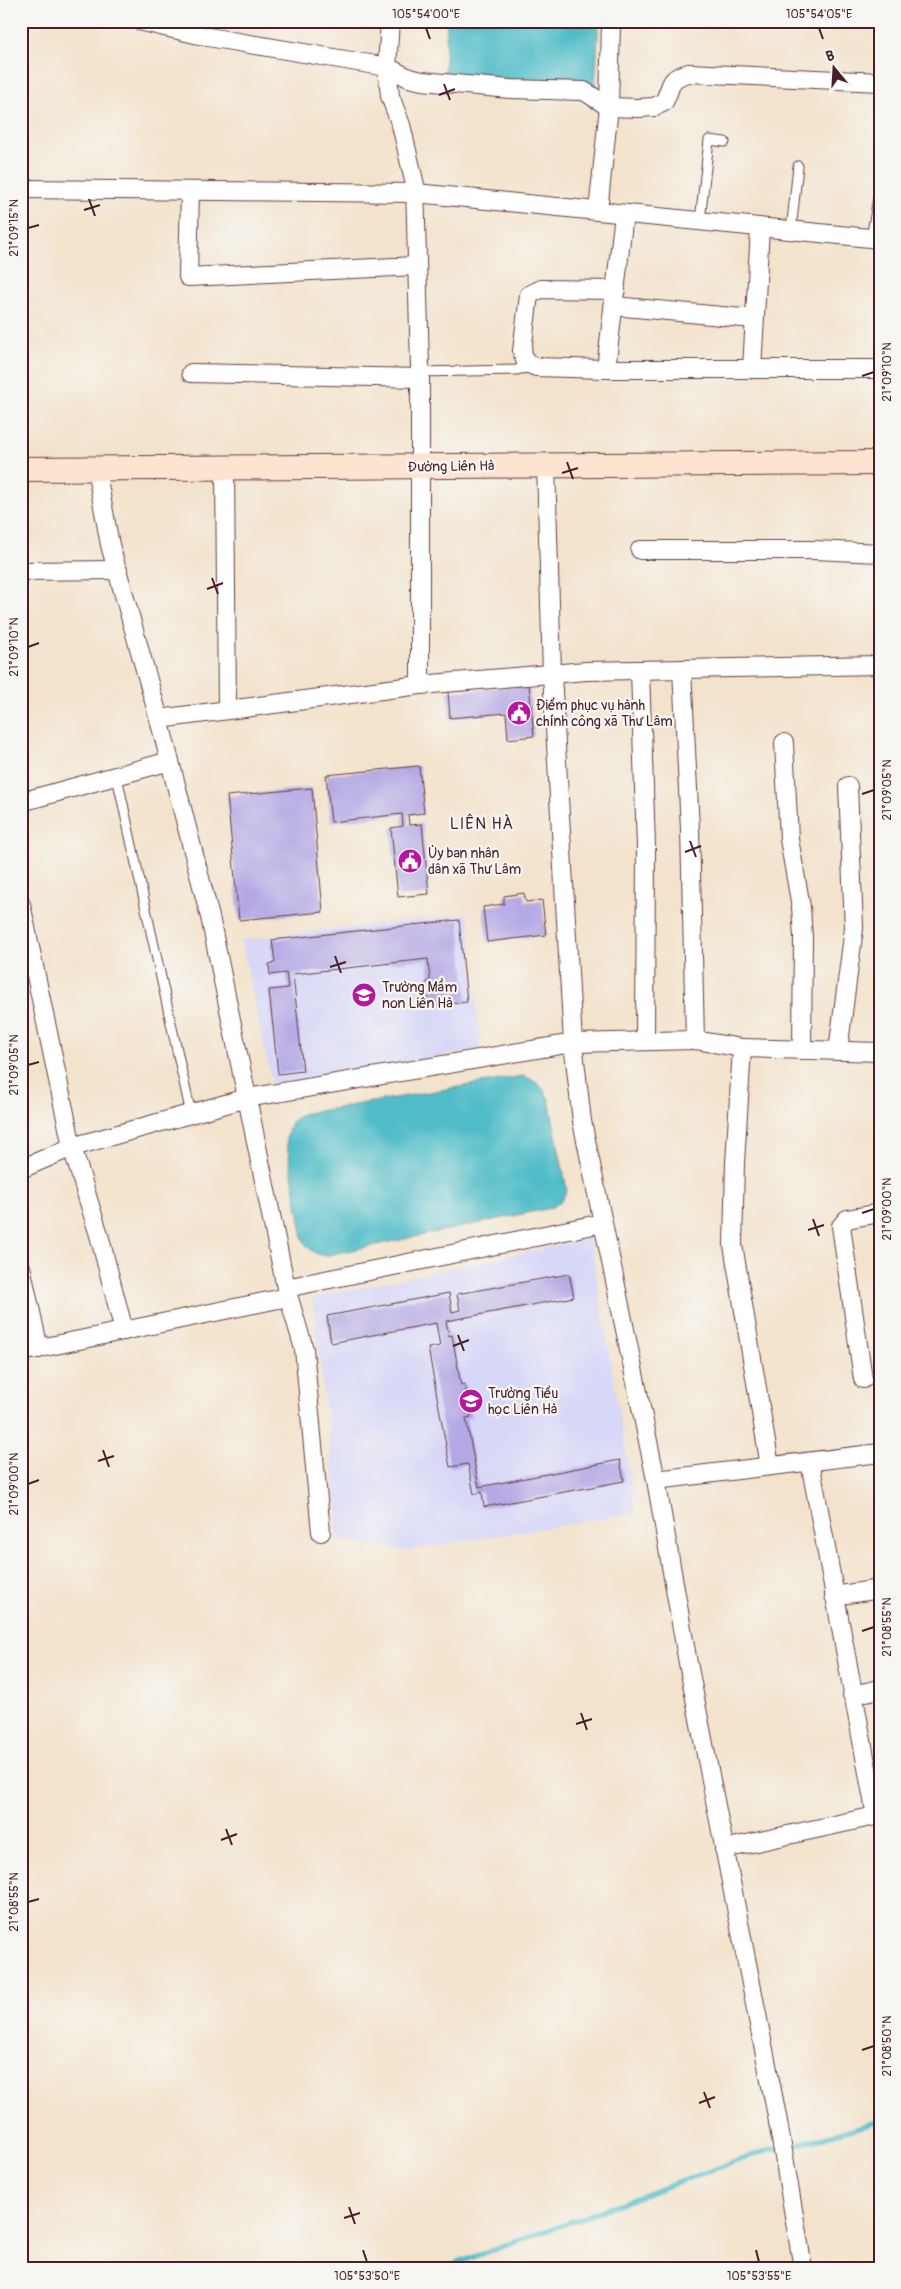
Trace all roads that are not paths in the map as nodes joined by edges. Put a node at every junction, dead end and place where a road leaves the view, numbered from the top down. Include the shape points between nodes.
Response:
1 (139, 21) edge
2 (390, 21) edge
3 (612, 21) edge
4 (388, 67) junction
5 (880, 82) edge
6 (609, 106) junction
7 (725, 142) dead end
8 (798, 166) dead end
9 (880, 186) edge
10 (21, 189) edge
11 (190, 191) junction
12 (416, 193) junction
13 (598, 211) junction
14 (624, 214) junction
15 (700, 222) junction
16 (760, 228) junction
17 (791, 231) junction
18 (876, 239) edge
19 (416, 266) junction
20 (615, 298) junction
21 (754, 319) junction
22 (536, 367) junction
23 (606, 369) junction
24 (752, 369) junction
25 (880, 369) edge
26 (191, 372) dead end
27 (420, 375) junction
28 (880, 463) edge
29 (546, 465) junction
30 (419, 466) junction
31 (96, 468) junction
32 (225, 468) junction
33 (21, 469) edge
34 (640, 550) dead end
35 (880, 553) edge
36 (118, 570) junction
37 (21, 571) edge
38 (880, 665) edge
39 (682, 669) junction
40 (640, 671) junction
41 (552, 674) junction
42 (420, 686) junction
43 (227, 710) junction
44 (159, 718) junction
45 (784, 743) dead end
46 (170, 761) junction
47 (117, 777) junction
48 (848, 786) dead end
49 (21, 802) edge
50 (21, 904) edge
51 (695, 1040) junction
52 (645, 1041) junction
53 (572, 1042) junction
54 (742, 1048) junction
55 (802, 1050) junction
56 (838, 1051) junction
57 (880, 1052) edge
58 (247, 1098) junction
59 (191, 1114) junction
60 (72, 1147) junction
61 (21, 1169) edge
62 (880, 1213) edge
63 (603, 1223) junction
64 (21, 1267) edge
65 (287, 1293) junction
66 (124, 1331) junction
67 (39, 1349) junction
68 (21, 1352) edge
69 (863, 1379) dead end
70 (880, 1453) edge
71 (810, 1462) junction
72 (770, 1466) junction
73 (656, 1480) junction
74 (321, 1532) dead end
75 (880, 1589) edge
76 (834, 1596) junction
77 (880, 1690) edge
78 (852, 1695) junction
79 (878, 1816) edge
80 (724, 1849) junction
81 (803, 2268) edge

1 - 4 street via 208,37
2 - 4 street
3 - 6 street
4 - 6 street via 422,81 510,89 584,91
4 - 12 street via 390,96 402,125
5 - 6 street via 688,74 676,77 664,102 654,107
6 - 13 street
7 - 15 lane via 709,140
8 - 17 lane
9 - 18 lane
10 - 11 street
11 - 12 street
11 - 19 street via 188,276
12 - 13 street
12 - 19 street
13 - 14 street
14 - 15 street
14 - 20 street
15 - 16 street
16 - 17 street
16 - 21 street
17 - 18 street
19 - 27 street
20 - 21 street
20 - 22 street via 541,289 529,295 522,352 526,363
20 - 23 street
21 - 24 street
22 - 23 street
22 - 27 lane
23 - 24 street
24 - 25 street
26 - 27 street
27 - 30 street
28 - 29 main road, Đường Liên Hà
29 - 30 main road, Đường Liên Hà
29 - 41 street
30 - 32 main road, Đường Liên Hà
30 - 42 street
31 - 32 main road, Đường Liên Hà
31 - 33 main road, Đường Liên Hà
31 - 36 street via 110,545
32 - 43 street
34 - 35 street
36 - 37 street
36 - 44 street
38 - 39 street
39 - 40 street
39 - 51 street
40 - 41 street
40 - 52 street via 646,846
41 - 42 street
41 - 53 street
42 - 43 street
43 - 44 street
44 - 46 street
45 - 55 street via 789,839 803,937
46 - 47 street
46 - 58 street via 210,918
47 - 49 street
47 - 59 lane
48 - 56 street via 854,928
50 - 60 street
51 - 52 street
51 - 54 street
52 - 53 street
53 - 58 street
53 - 63 street via 582,1122
54 - 55 street
54 - 72 street via 733,1245
55 - 56 street
56 - 57 street
58 - 59 street
58 - 65 street
59 - 60 street
60 - 61 street
60 - 66 street via 100,1235
62 - 69 street via 847,1219 841,1226
63 - 65 street
63 - 73 street
64 - 67 street
65 - 66 street
65 - 74 street via 304,1349
66 - 67 street
67 - 68 street
70 - 71 street
71 - 72 street
71 - 76 street
72 - 73 street
73 - 80 street
75 - 76 street
76 - 78 street
77 - 78 street
78 - 79 street
79 - 80 street
80 - 81 street

